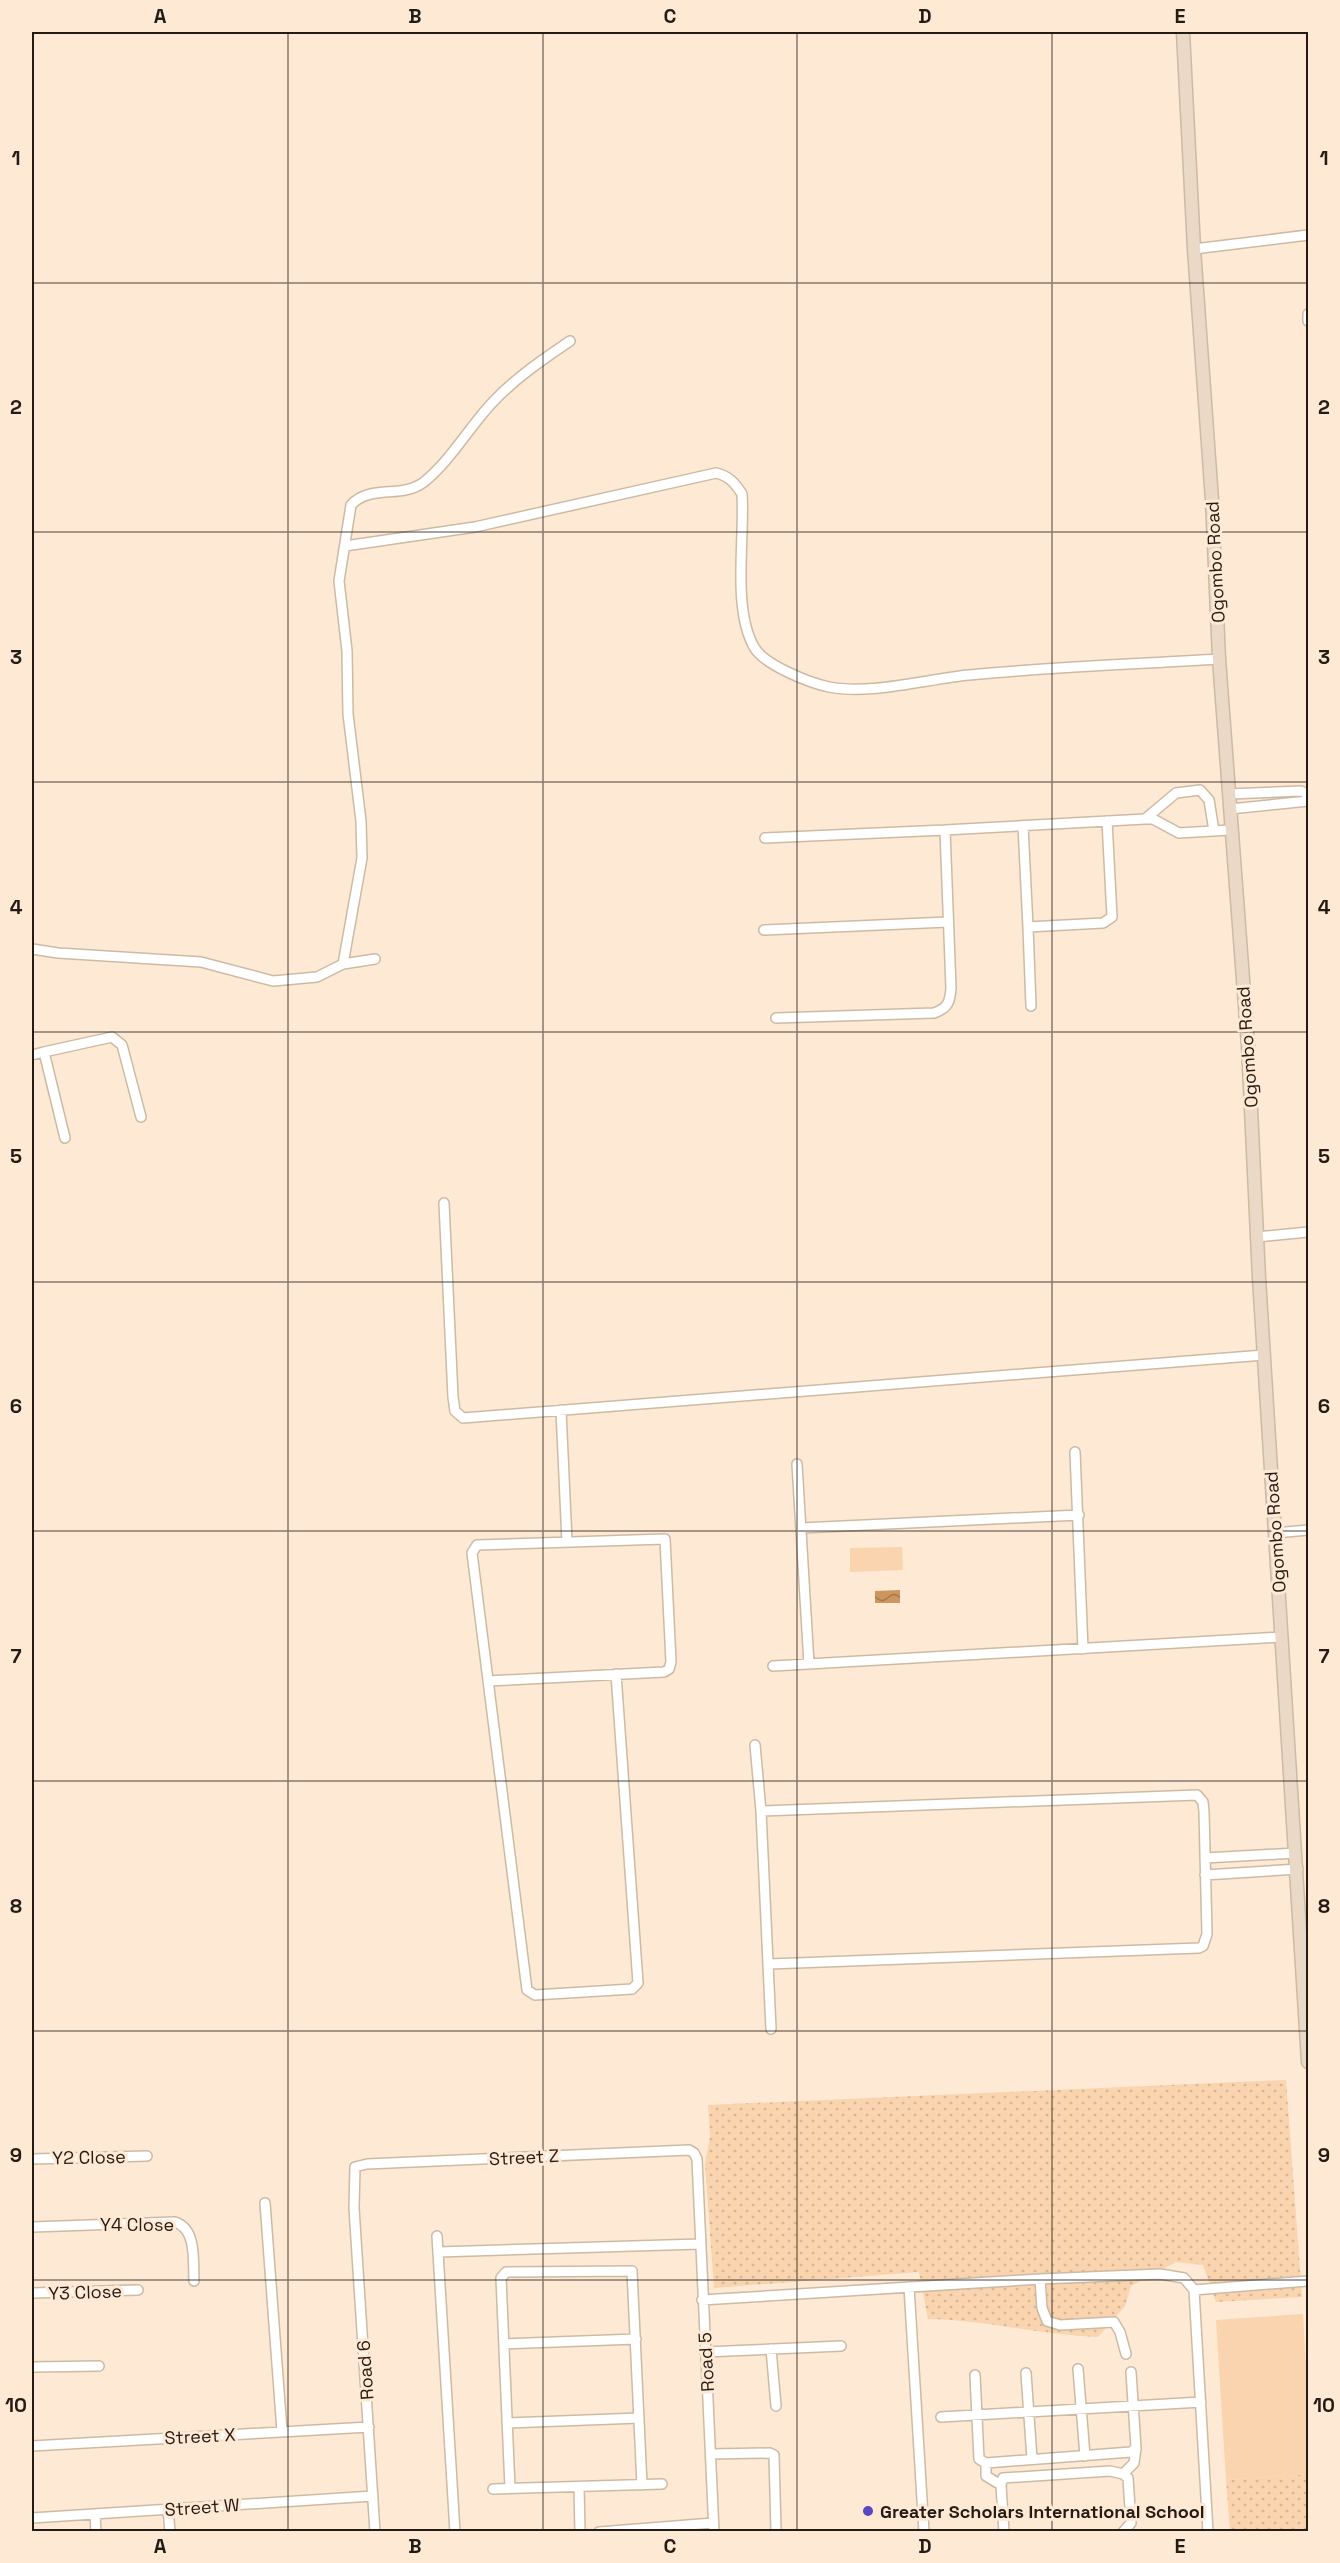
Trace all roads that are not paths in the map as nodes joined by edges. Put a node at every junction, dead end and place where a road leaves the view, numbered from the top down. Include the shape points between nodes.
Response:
1 (1183, 32) edge
2 (1308, 235) edge
3 (1194, 249) junction
4 (1308, 314) edge
5 (1308, 321) edge
6 (570, 341) dead end
7 (345, 546) junction
8 (1219, 658) junction
9 (1229, 794) junction
10 (1308, 794) edge
11 (1308, 801) edge
12 (1230, 809) junction
13 (1145, 819) junction
14 (1107, 821) junction
15 (1023, 826) junction
16 (945, 830) junction
17 (1230, 830) junction
18 (1214, 831) junction
19 (765, 838) dead end
20 (948, 922) junction
21 (1028, 927) junction
22 (764, 930) dead end
23 (32, 949) edge
24 (375, 959) dead end
25 (343, 963) junction
26 (1031, 1006) dead end
27 (776, 1018) dead end
28 (44, 1052) junction
29 (32, 1055) edge
30 (141, 1117) dead end
31 (66, 1138) dead end
32 (444, 1203) dead end
33 (1308, 1232) edge
34 (1257, 1237) junction
35 (1264, 1355) junction
36 (561, 1410) junction
37 (1075, 1452) dead end
38 (797, 1464) dead end
39 (1079, 1515) junction
40 (801, 1528) junction
41 (1308, 1530) edge
42 (1275, 1533) junction
43 (567, 1542) junction
44 (1282, 1638) junction
45 (1083, 1649) junction
46 (808, 1664) junction
47 (773, 1666) dead end
48 (616, 1674) junction
49 (488, 1681) junction
50 (755, 1745) dead end
51 (761, 1811) junction
52 (1296, 1853) junction
53 (1205, 1858) junction
54 (1298, 1869) junction
55 (1205, 1875) junction
56 (769, 1964) junction
57 (771, 2029) dead end
58 (1308, 2062) edge
59 (147, 2156) dead end
60 (32, 2159) edge
61 (699, 2193) joint
62 (265, 2203) dead end
63 (354, 2208) joint
64 (32, 2227) edge
65 (437, 2236) dead end
66 (700, 2244) junction
67 (438, 2252) junction
68 (1040, 2279) junction
69 (1308, 2280) edge
70 (194, 2281) dead end
71 (909, 2287) junction
72 (138, 2290) dead end
73 (1194, 2290) junction
74 (32, 2293) edge
75 (702, 2300) junction
76 (636, 2339) junction
77 (504, 2344) junction
78 (841, 2346) dead end
79 (771, 2349) junction
80 (705, 2352) junction
81 (1126, 2354) dead end
82 (99, 2366) dead end
83 (32, 2367) edge
84 (1078, 2369) dead end
85 (1131, 2372) dead end
86 (1026, 2373) dead end
87 (975, 2375) dead end
88 (1201, 2402) junction
89 (776, 2406) dead end
90 (1134, 2406) junction
91 (1080, 2409) junction
92 (1028, 2412) junction
93 (977, 2415) junction
94 (941, 2417) dead end
95 (639, 2418) junction
96 (507, 2423) junction
97 (369, 2427) junction
98 (282, 2431) junction
99 (32, 2446) edge
100 (1136, 2448) junction
101 (711, 2454) junction
102 (1085, 2456) junction
103 (1032, 2459) junction
104 (986, 2463) junction
105 (1123, 2474) junction
106 (662, 2484) dead end
107 (642, 2485) junction
108 (1001, 2485) junction
109 (579, 2487) junction
110 (510, 2488) junction
111 (494, 2489) dead end
112 (373, 2496) junction
113 (168, 2509) junction
114 (95, 2514) junction
115 (32, 2518) edge
116 (713, 2527) edge
117 (96, 2532) edge
118 (170, 2532) edge
119 (375, 2532) edge
120 (455, 2532) edge
121 (580, 2532) edge
122 (599, 2532) edge
123 (776, 2532) edge
124 (924, 2532) edge
125 (1004, 2532) edge
126 (1123, 2532) edge
127 (1208, 2532) edge

1 - 3 main road, Ogombo Road
2 - 3 street
3 - 8 main road, Ogombo Road
4 - 5 street
6 - 7 street via 524,372 424,482 404,492 356,500 348,517
7 - 8 street via 475,527 716,473 735,482 742,495 742,596 754,648 762,657 805,678 830,687 864,688 970,675
7 - 25 street via 339,581 362,858
8 - 9 main road, Ogombo Road
9 - 10 street
9 - 12 main road, Ogombo Road
11 - 12 street
12 - 17 main road, Ogombo Road
13 - 14 street
13 - 18 street via 1154,819 1179,833
13 - 18 street via 1176,793 1200,790 1209,800
14 - 15 street
14 - 21 street via 1112,911 1108,921
15 - 16 street
15 - 21 street
16 - 19 street
16 - 20 street
17 - 18 street
17 - 34 main road, Ogombo Road via 1248,1046
20 - 22 street
20 - 27 street via 951,988 945,1009 934,1013
21 - 26 street
23 - 25 street via 201,962 273,981 317,977
24 - 25 street
28 - 29 street
28 - 30 street via 116,1039 122,1045
28 - 31 street
32 - 36 street via 452,1385 457,1414 467,1418
33 - 34 street
34 - 35 main road, Ogombo Road
35 - 36 street
35 - 42 main road, Ogombo Road
36 - 43 street
37 - 39 street
38 - 40 street
39 - 40 street
39 - 45 street
40 - 46 street
41 - 42 street
42 - 44 main road, Ogombo Road
43 - 48 street via 663,1538 667,1542 669,1669
43 - 49 street via 474,1548
44 - 45 street
44 - 52 main road, Ogombo Road
45 - 46 street
46 - 47 street
48 - 49 street
48 - 49 street via 638,1983 632,1989 535,1995 527,1990
50 - 51 street
51 - 53 street via 1197,1795 1203,1802
51 - 56 street
52 - 53 street
52 - 54 main road, Ogombo Road
53 - 55 street
54 - 55 street
54 - 58 main road, Ogombo Road
55 - 56 street via 1207,1934 1199,1948
56 - 57 street
59 - 60 street, Y2 Close
61 - 63 street, Street Z via 694,2153 635,2151 357,2165
61 - 66 street, Road 5
62 - 98 street
63 - 97 street, Road 6
64 - 70 street, Y4 Close via 183,2224 190,2232
65 - 67 street
66 - 67 street
66 - 75 street, Road 5
67 - 120 street
68 - 71 street
68 - 73 street via 1173,2274 1184,2277
68 - 81 street via 1047,2322 1114,2322
69 - 73 street
71 - 75 street
71 - 124 street
72 - 74 street, Y3 Close
73 - 88 street
75 - 80 street, Road 5
76 - 77 street
76 - 77 street via 632,2271 506,2272 501,2278
76 - 95 street
77 - 96 street
78 - 79 street
79 - 80 street
79 - 89 street
80 - 101 street, Road 5
82 - 83 street
84 - 91 street
85 - 90 street
86 - 92 street
87 - 93 street
88 - 90 street
88 - 127 street
90 - 91 street
90 - 100 street
91 - 92 street
91 - 102 street
92 - 93 street
92 - 103 street
93 - 94 street
93 - 104 street via 980,2459
95 - 96 street
95 - 107 street
96 - 110 street
97 - 98 street, Street X
97 - 112 street, Road 6
98 - 99 street, Street X
100 - 102 street via 1131,2452
100 - 105 street via 1134,2463
101 - 116 street, Road 5
101 - 123 street via 774,2455
102 - 103 street
103 - 104 street
104 - 108 street via 986,2476
105 - 108 street via 1110,2471 1011,2476 1003,2478
105 - 126 street via 1129,2486 1131,2523
106 - 107 street
107 - 109 street
108 - 125 street
109 - 110 street
109 - 121 street
110 - 111 street
112 - 113 street, Street W
112 - 119 street, Road 6
113 - 114 street, Street W
113 - 118 street
114 - 115 street, Street W
114 - 117 street
116 - 122 street

